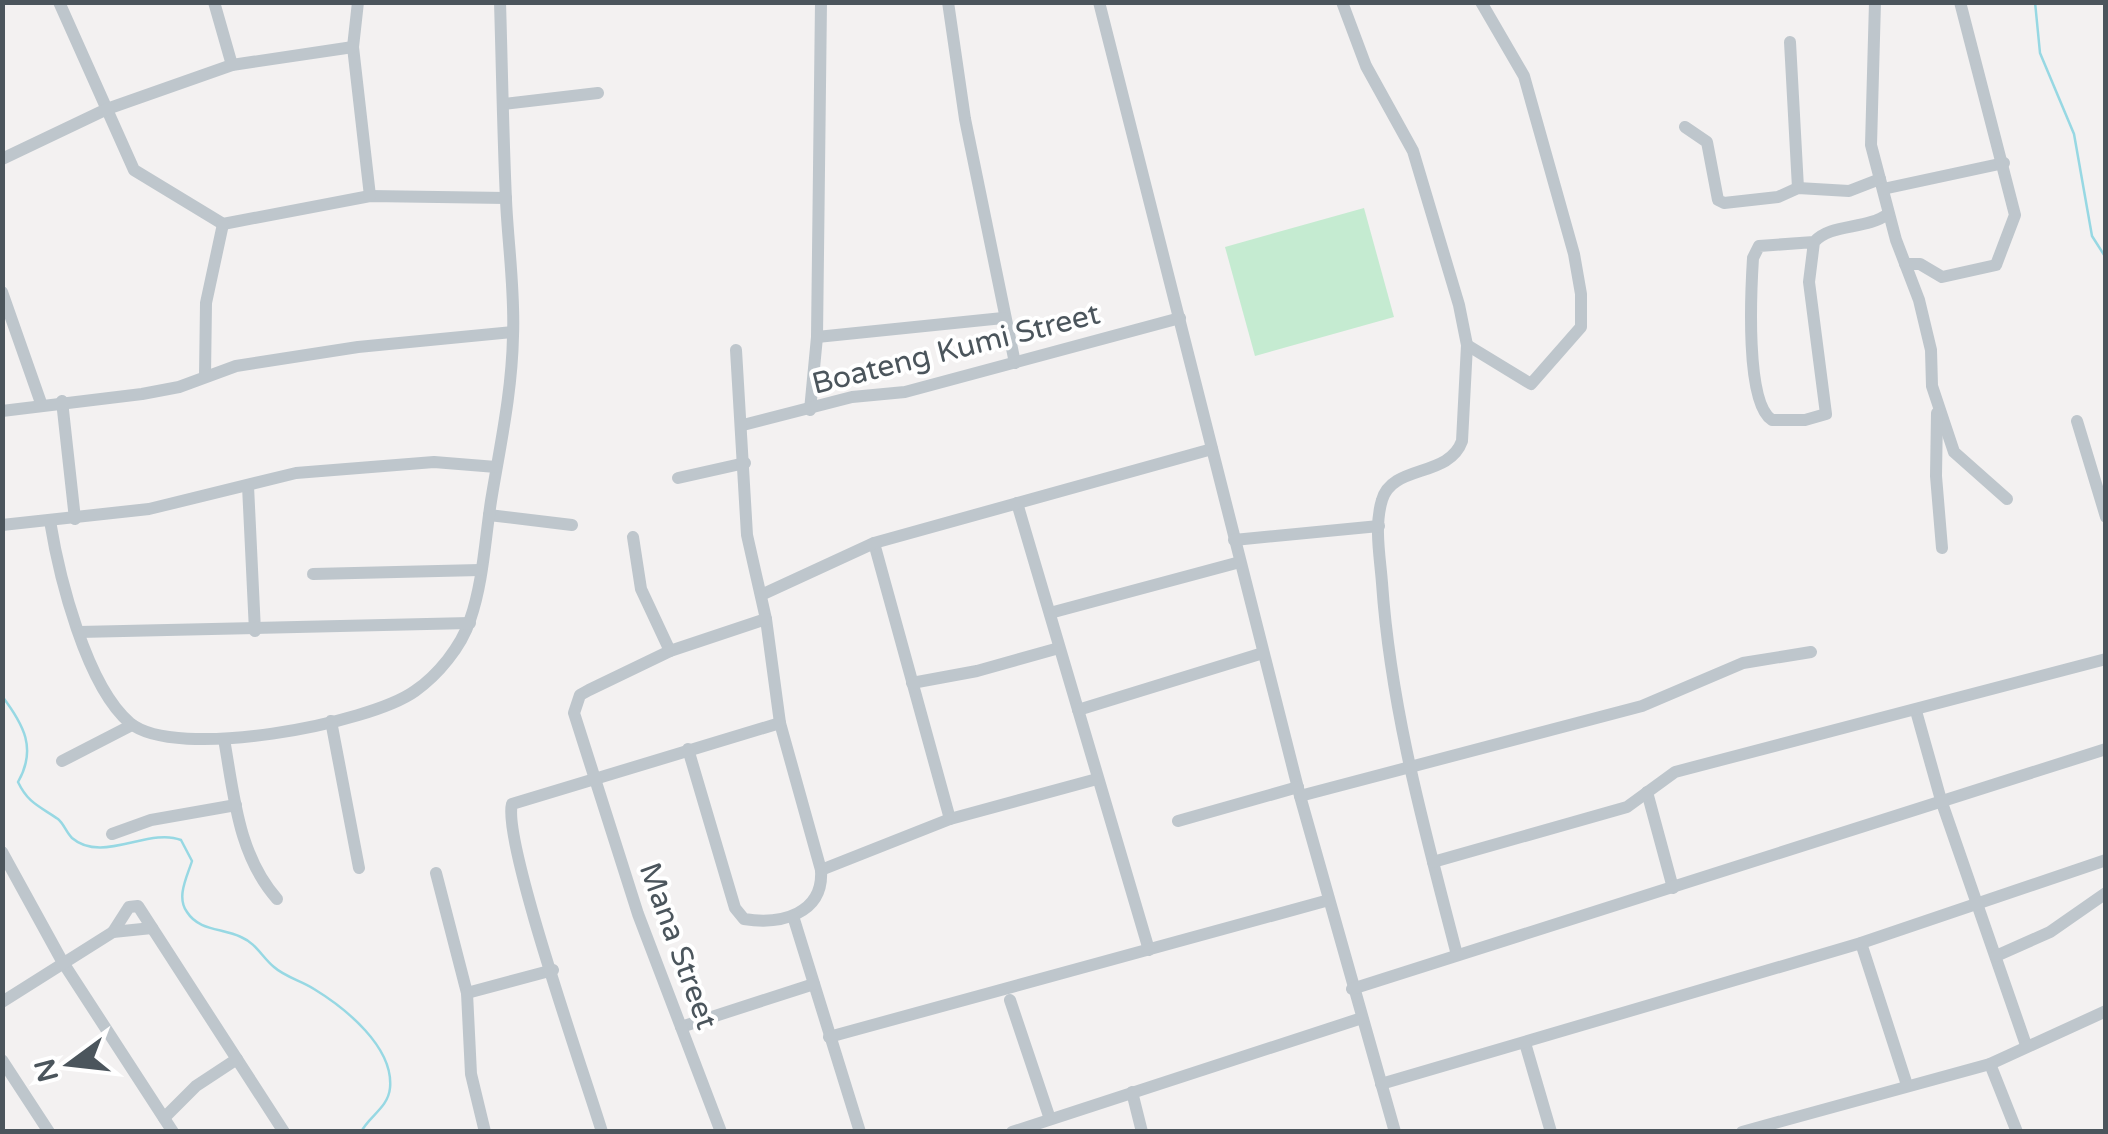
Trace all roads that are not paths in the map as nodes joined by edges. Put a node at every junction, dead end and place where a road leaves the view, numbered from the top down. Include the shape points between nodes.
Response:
1 (58, 2) edge
2 (214, 2) edge
3 (358, 2) edge
4 (500, 2) edge
5 (820, 2) edge
6 (948, 2) edge
7 (1099, 2) edge
8 (1342, 2) edge
9 (1481, 2) edge
10 (1876, 2) edge
11 (1960, 2) edge
12 (1790, 42) dead end
13 (353, 47) junction
14 (232, 65) junction
15 (598, 93) dead end
16 (503, 104) junction
17 (106, 108) junction
18 (1685, 127) dead end
19 (2, 159) edge
20 (2004, 163) junction
21 (1881, 184) junction
22 (1798, 188) junction
23 (370, 196) junction
24 (506, 198) junction
25 (1888, 214) junction
26 (223, 224) junction
27 (1814, 242) junction
28 (1905, 264) junction
29 (2, 292) edge
30 (1003, 318) junction
31 (1180, 318) junction
32 (514, 332) junction
33 (817, 337) junction
34 (1467, 345) junction
35 (736, 350) dead end
36 (1014, 363) junction
37 (206, 376) junction
38 (62, 402) junction
39 (41, 403) junction
40 (1938, 406) junction
41 (2, 410) edge
42 (810, 410) junction
43 (2078, 421) dead end
44 (743, 426) junction
45 (1212, 448) junction
46 (744, 464) junction
47 (496, 466) junction
48 (678, 478) dead end
49 (248, 486) junction
50 (2007, 499) dead end
51 (1017, 503) junction
52 (489, 515) junction
53 (2106, 518) edge
54 (75, 519) junction
55 (50, 522) junction
56 (2, 525) edge
57 (572, 525) dead end
58 (1378, 526) junction
59 (633, 537) dead end
60 (1234, 540) junction
61 (874, 544) junction
62 (1942, 548) dead end
63 (1240, 562) junction
64 (480, 570) junction
65 (313, 574) dead end
66 (761, 595) junction
67 (1050, 613) junction
68 (766, 619) junction
69 (470, 622) junction
70 (255, 631) junction
71 (79, 632) junction
72 (1059, 648) junction
73 (670, 650) junction
74 (1811, 652) dead end
75 (1263, 653) junction
76 (2106, 660) edge
77 (912, 683) junction
78 (1078, 710) junction
79 (1916, 711) junction
80 (332, 721) junction
81 (780, 723) junction
82 (132, 725) junction
83 (224, 739) junction
84 (688, 749) junction
85 (2106, 749) edge
86 (62, 760) dead end
87 (1409, 769) junction
88 (592, 776) junction
89 (1097, 779) junction
90 (1299, 791) junction
91 (1647, 792) junction
92 (1941, 800) junction
93 (236, 806) junction
94 (950, 818) junction
95 (1178, 821) dead end
96 (112, 834) dead end
97 (2, 852) edge
98 (2106, 860) edge
99 (1433, 862) junction
100 (359, 868) dead end
101 (821, 870) junction
102 (436, 872) dead end
103 (1673, 888) junction
104 (2106, 894) edge
105 (277, 899) dead end
106 (1329, 900) junction
107 (1977, 903) junction
108 (793, 916) junction
109 (152, 928) junction
110 (113, 932) junction
111 (1861, 942) junction
112 (1149, 950) junction
113 (1457, 955) junction
114 (1996, 956) junction
115 (62, 961) junction
116 (553, 970) junction
117 (814, 984) junction
118 (1352, 988) junction
119 (468, 993) junction
120 (1010, 1000) dead end
121 (2, 1002) edge
122 (2106, 1011) edge
123 (1362, 1018) junction
124 (681, 1027) junction
125 (829, 1037) junction
126 (1525, 1044) junction
127 (2026, 1045) junction
128 (236, 1059) junction
129 (2, 1060) edge
130 (1990, 1064) junction
131 (1381, 1084) junction
132 (1907, 1085) junction
133 (1132, 1092) junction
134 (164, 1118) junction
135 (1050, 1119) junction
136 (49, 1132) edge
137 (172, 1132) edge
138 (284, 1132) edge
139 (485, 1132) edge
140 (602, 1132) edge
141 (720, 1132) edge
142 (860, 1132) edge
143 (1012, 1132) edge
144 (1142, 1132) edge
145 (1395, 1132) edge
146 (1551, 1132) edge
147 (1742, 1132) edge
148 (2018, 1132) edge

1 - 17 street
2 - 14 street
3 - 13 street
4 - 16 street
5 - 33 street
6 - 30 street
7 - 31 street
8 - 34 street via 1366,66 1413,151
9 - 34 street via 1524,76 1574,254 1582,314 1576,334 1531,384
10 - 21 street via 1869,117
11 - 20 street
12 - 22 street
13 - 14 street
13 - 23 street
14 - 17 street
15 - 16 street
16 - 24 street
17 - 19 street
17 - 26 street via 134,170
18 - 22 street via 1707,142 1718,200 1778,197
20 - 21 street
20 - 28 street via 2014,215 1999,263 1942,278 1920,264
21 - 22 street via 1848,191
21 - 25 street
23 - 24 street
23 - 26 street
24 - 32 street
25 - 27 street
25 - 28 street
26 - 37 street via 206,303
27 - 27 street via 1809,282 1826,414 1772,420 1762,412 1752,360 1753,258 1759,246
28 - 40 street via 1931,350
29 - 39 street
30 - 33 street
30 - 36 street
31 - 36 street, Boateng Kumi Street
31 - 45 street
32 - 37 street via 358,347
32 - 47 street
33 - 42 street
34 - 58 street via 1458,454 1389,486
35 - 44 street
36 - 42 street, Boateng Kumi Street
37 - 38 street via 142,394
38 - 39 street
38 - 54 street
39 - 41 street
40 - 50 street via 1954,452
40 - 62 street
42 - 44 street, Boateng Kumi Street
43 - 53 street
44 - 46 street
45 - 51 street
45 - 60 street
46 - 48 street
46 - 66 street via 747,535
47 - 49 street via 371,466 296,473
47 - 52 street
49 - 54 street via 149,510
49 - 70 street
51 - 61 street
51 - 67 street
52 - 57 street
52 - 64 street
54 - 55 street
55 - 56 street
55 - 71 street
58 - 60 street
58 - 87 street via 1389,668
59 - 73 street via 641,588
60 - 63 street
61 - 66 street
61 - 77 street
63 - 67 street
63 - 75 street
64 - 65 street
64 - 69 street
66 - 68 street
67 - 72 street
68 - 73 street, Mana Street
68 - 81 street
69 - 70 street
69 - 80 street via 445,662 414,692
70 - 71 street
71 - 82 street via 111,702
72 - 77 street
72 - 78 street
73 - 88 street, Mana Street via 580,695 574,713
74 - 87 street via 1743,663 1642,706
75 - 78 street
75 - 90 street
76 - 79 street
77 - 94 street
78 - 89 street
79 - 91 street via 1676,772
79 - 92 street
80 - 83 street
80 - 100 street
81 - 84 street
81 - 101 street
82 - 83 street via 164,736
82 - 86 street
83 - 93 street
84 - 88 street
84 - 108 street via 736,908 744,919 762,922
85 - 92 street
87 - 90 street
87 - 99 street
88 - 116 street via 521,798 509,814
88 - 124 street, Mana Street
89 - 94 street
89 - 112 street
90 - 95 street
90 - 106 street
91 - 99 street via 1628,807
91 - 103 street
92 - 103 street
92 - 107 street
93 - 96 street via 151,820
93 - 105 street via 246,850
94 - 101 street
97 - 115 street
98 - 107 street
99 - 113 street
101 - 108 street via 814,904
102 - 119 street
103 - 113 street
104 - 114 street via 2050,932
106 - 112 street
106 - 118 street
107 - 111 street
107 - 114 street
108 - 117 street
109 - 110 street
109 - 110 street via 134,905
109 - 128 street
110 - 115 street
111 - 126 street
111 - 132 street
112 - 125 street
113 - 118 street
114 - 127 street
115 - 121 street
115 - 134 street
116 - 119 street
116 - 140 street
117 - 124 street
117 - 125 street
118 - 123 street
119 - 139 street via 471,1074
120 - 135 street
122 - 127 street
123 - 131 street
123 - 133 street
124 - 141 street, Mana Street
125 - 142 street
126 - 131 street
126 - 146 street
127 - 130 street
128 - 134 street
128 - 138 street
129 - 136 street
130 - 132 street
130 - 148 street
131 - 145 street
132 - 147 street
133 - 135 street
133 - 144 street
134 - 137 street
135 - 143 street

